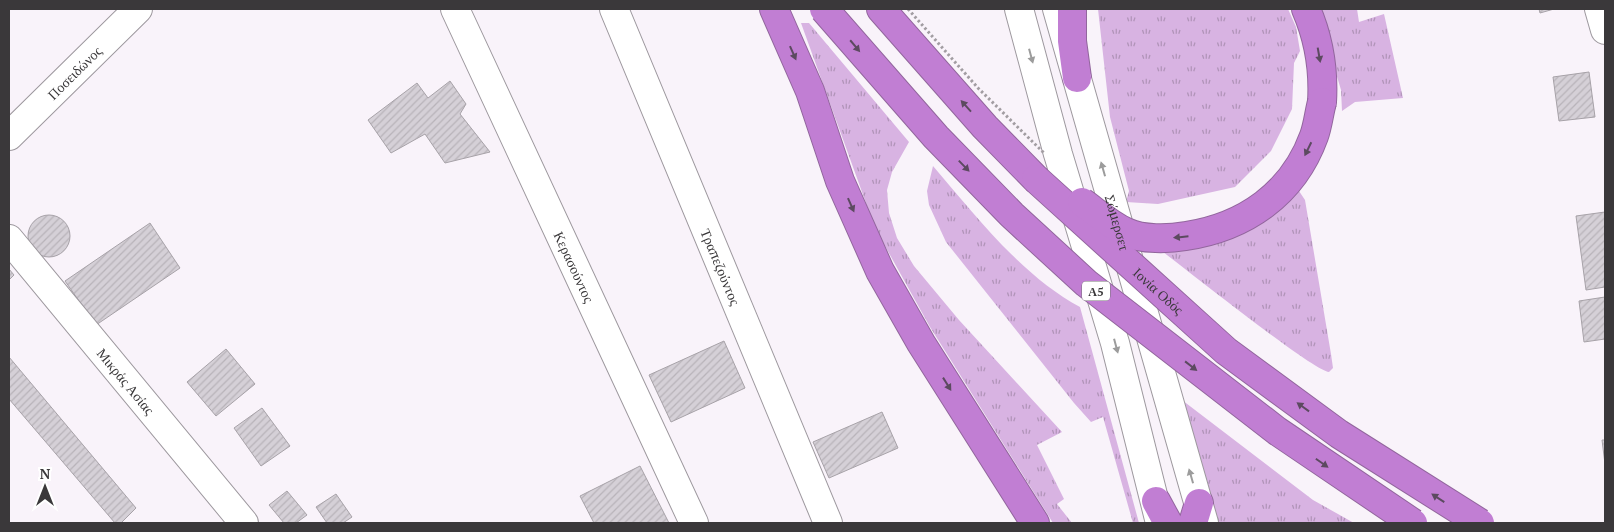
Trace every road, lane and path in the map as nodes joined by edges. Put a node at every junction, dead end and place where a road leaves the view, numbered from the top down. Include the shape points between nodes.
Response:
1 (138, 9) edge
2 (455, 9) edge
3 (614, 9) edge
4 (774, 9) edge
5 (824, 9) edge
6 (881, 9) edge
7 (908, 9) edge
8 (1018, 9) edge
9 (1057, 9) edge
10 (1072, 9) edge
11 (1306, 9) edge
12 (1599, 9) edge
13 (1605, 30) edge
14 (1077, 78) junction
15 (9, 136) edge
16 (1044, 170) junction
17 (9, 239) edge
18 (1161, 516) edge
19 (1199, 517) edge
20 (244, 523) edge
21 (694, 523) edge
22 (828, 523) edge
23 (1035, 523) edge
24 (1413, 523) edge
25 (1480, 523) edge

1 - 15 street, Ποσειδώνος
2 - 21 street, Κερασούντος
3 - 22 street, Τραπεζούντος
4 -> 23 highway via 810,91 840,181 876,262 921,343
5 -> 24 highway, Α5, bridge via 936,137 1012,215 1086,283 1277,432
16 -> 6 highway, Ιονία Οδός via 985,127
7 - 16 path, bridge
8 -> 18 street via 1115,343
9 - 14 street, Σώμερσετ
10 - 14 highway
11 -> 16 highway, bridge via 1314,29 1323,77 1322,102 1314,136 1299,167 1281,191 1232,225 1204,233 1156,238 1127,233 1068,192
12 - 13 street
19 -> 14 street, Σώμερσετ
25 -> 16 highway, Ιονία Οδός, bridge via 1338,434 1226,351
17 - 20 street, Μικράς Ασίας

